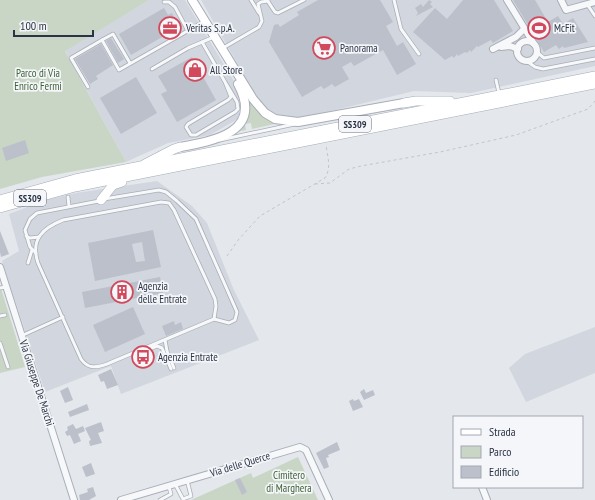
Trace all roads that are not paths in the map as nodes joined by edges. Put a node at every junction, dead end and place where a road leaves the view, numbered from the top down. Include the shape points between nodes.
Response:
1 (192, 0) edge
2 (251, 0) edge
3 (267, 0) edge
4 (304, 0) edge
5 (394, 0) edge
6 (507, 0) edge
7 (561, 0) edge
8 (164, 2) dead end
9 (595, 2) edge
10 (587, 4) junction
11 (261, 16) junction
12 (595, 16) edge
13 (205, 21) junction
14 (521, 23) junction
15 (523, 30) junction
16 (188, 31) junction
17 (215, 38) junction
18 (102, 40) junction
19 (509, 40) junction
20 (202, 42) junction
21 (534, 44) junction
22 (520, 45) junction
23 (595, 48) edge
24 (221, 49) junction
25 (538, 53) junction
26 (419, 54) dead end
27 (595, 59) edge
28 (528, 62) junction
29 (130, 63) junction
30 (152, 69) dead end
31 (595, 76) edge
32 (496, 80) dead end
33 (225, 82) junction
34 (595, 84) edge
35 (88, 87) dead end
36 (499, 95) junction
37 (472, 101) junction
38 (404, 103) joint
39 (298, 122) junction
40 (213, 141) junction
41 (180, 148) joint
42 (139, 171) junction
43 (68, 197) dead end
44 (0, 200) edge
45 (101, 200) junction
46 (69, 206) junction
47 (0, 208) edge
48 (26, 236) junction
49 (39, 237) junction
50 (32, 250) junction
51 (36, 253) junction
52 (28, 263) dead end
53 (0, 267) edge
54 (3, 288) edge
55 (5, 315) dead end
56 (0, 316) edge
57 (62, 317) junction
58 (214, 319) junction
59 (21, 336) junction
60 (165, 340) junction
61 (0, 343) edge
62 (140, 351) junction
63 (8, 367) dead end
64 (186, 480) junction
65 (172, 484) junction
66 (482, 488) edge
67 (192, 498) edge
68 (186, 499) edge
69 (74, 500) edge
70 (121, 500) edge
71 (160, 500) edge
72 (329, 500) edge
73 (487, 500) edge

1 - 13 street
2 - 11 lane
3 - 4 lane via 278,14
3 - 11 lane via 258,4
5 - 26 lane via 401,30
6 - 14 street
7 - 10 street via 566,10
8 - 16 lane via 169,2 175,7
9 - 10 street
10 - 12 lane
11 - 24 lane via 262,22 259,27
13 - 16 lane
13 - 17 street
14 - 15 street
14 - 21 street
15 - 19 street
15 - 22 street
16 - 29 lane
17 - 20 lane
17 - 24 street
18 - 29 lane via 113,34
18 - 29 lane via 119,70
18 - 35 lane via 72,58
19 - 22 street via 514,40
19 - 22 street via 494,48
20 - 30 lane
20 - 33 lane
21 - 22 street via 528,41
21 - 25 street
22 - 28 street via 520,58
23 - 25 lane via 544,58
24 - 39 street via 258,106 275,119
24 - 40 street via 240,86 245,104 243,117 234,130
25 - 28 street
27 - 28 lane via 543,69
31 - 36 main road, SS309
32 - 36 lane
33 - 33 lane via 231,95 230,99 188,124 186,126 191,135 196,135 238,109 237,102
34 - 42 main road, SS309
36 - 37 main road, SS309
37 - 38 main road
37 - 42 main road, SS309
38 - 39 street
39 - 40 lane
40 - 41 street
41 - 42 main road via 174,149
42 - 44 main road, SS309 via 76,179
42 - 45 main road via 135,179 115,184
42 - 47 main road, SS309
43 - 46 lane
45 - 46 lane
45 - 58 lane via 159,190 166,192 193,215 237,312 235,320 229,323
46 - 48 lane via 35,215 27,225
48 - 49 lane
48 - 50 lane
49 - 51 lane
49 - 58 lane via 48,227 62,220 161,202 169,203 214,299
50 - 51 lane
50 - 52 lane
51 - 57 lane
53 - 54 street, Via Giuseppe De Marchi
54 - 59 street, Via Giuseppe De Marchi
55 - 56 lane
57 - 59 lane
57 - 62 lane via 81,359 89,367 100,367
58 - 60 lane
59 - 69 street, Via Giuseppe De Marchi
60 - 62 lane
60 - 62 lane via 172,369 159,346
61 - 63 lane
64 - 65 street, Via delle Querce
64 - 67 lane
64 - 72 street, Via delle Querce via 300,447 306,450
65 - 68 lane via 183,499
65 - 70 street, Via delle Querce
65 - 71 lane via 171,494
66 - 73 street
67 - 68 lane

